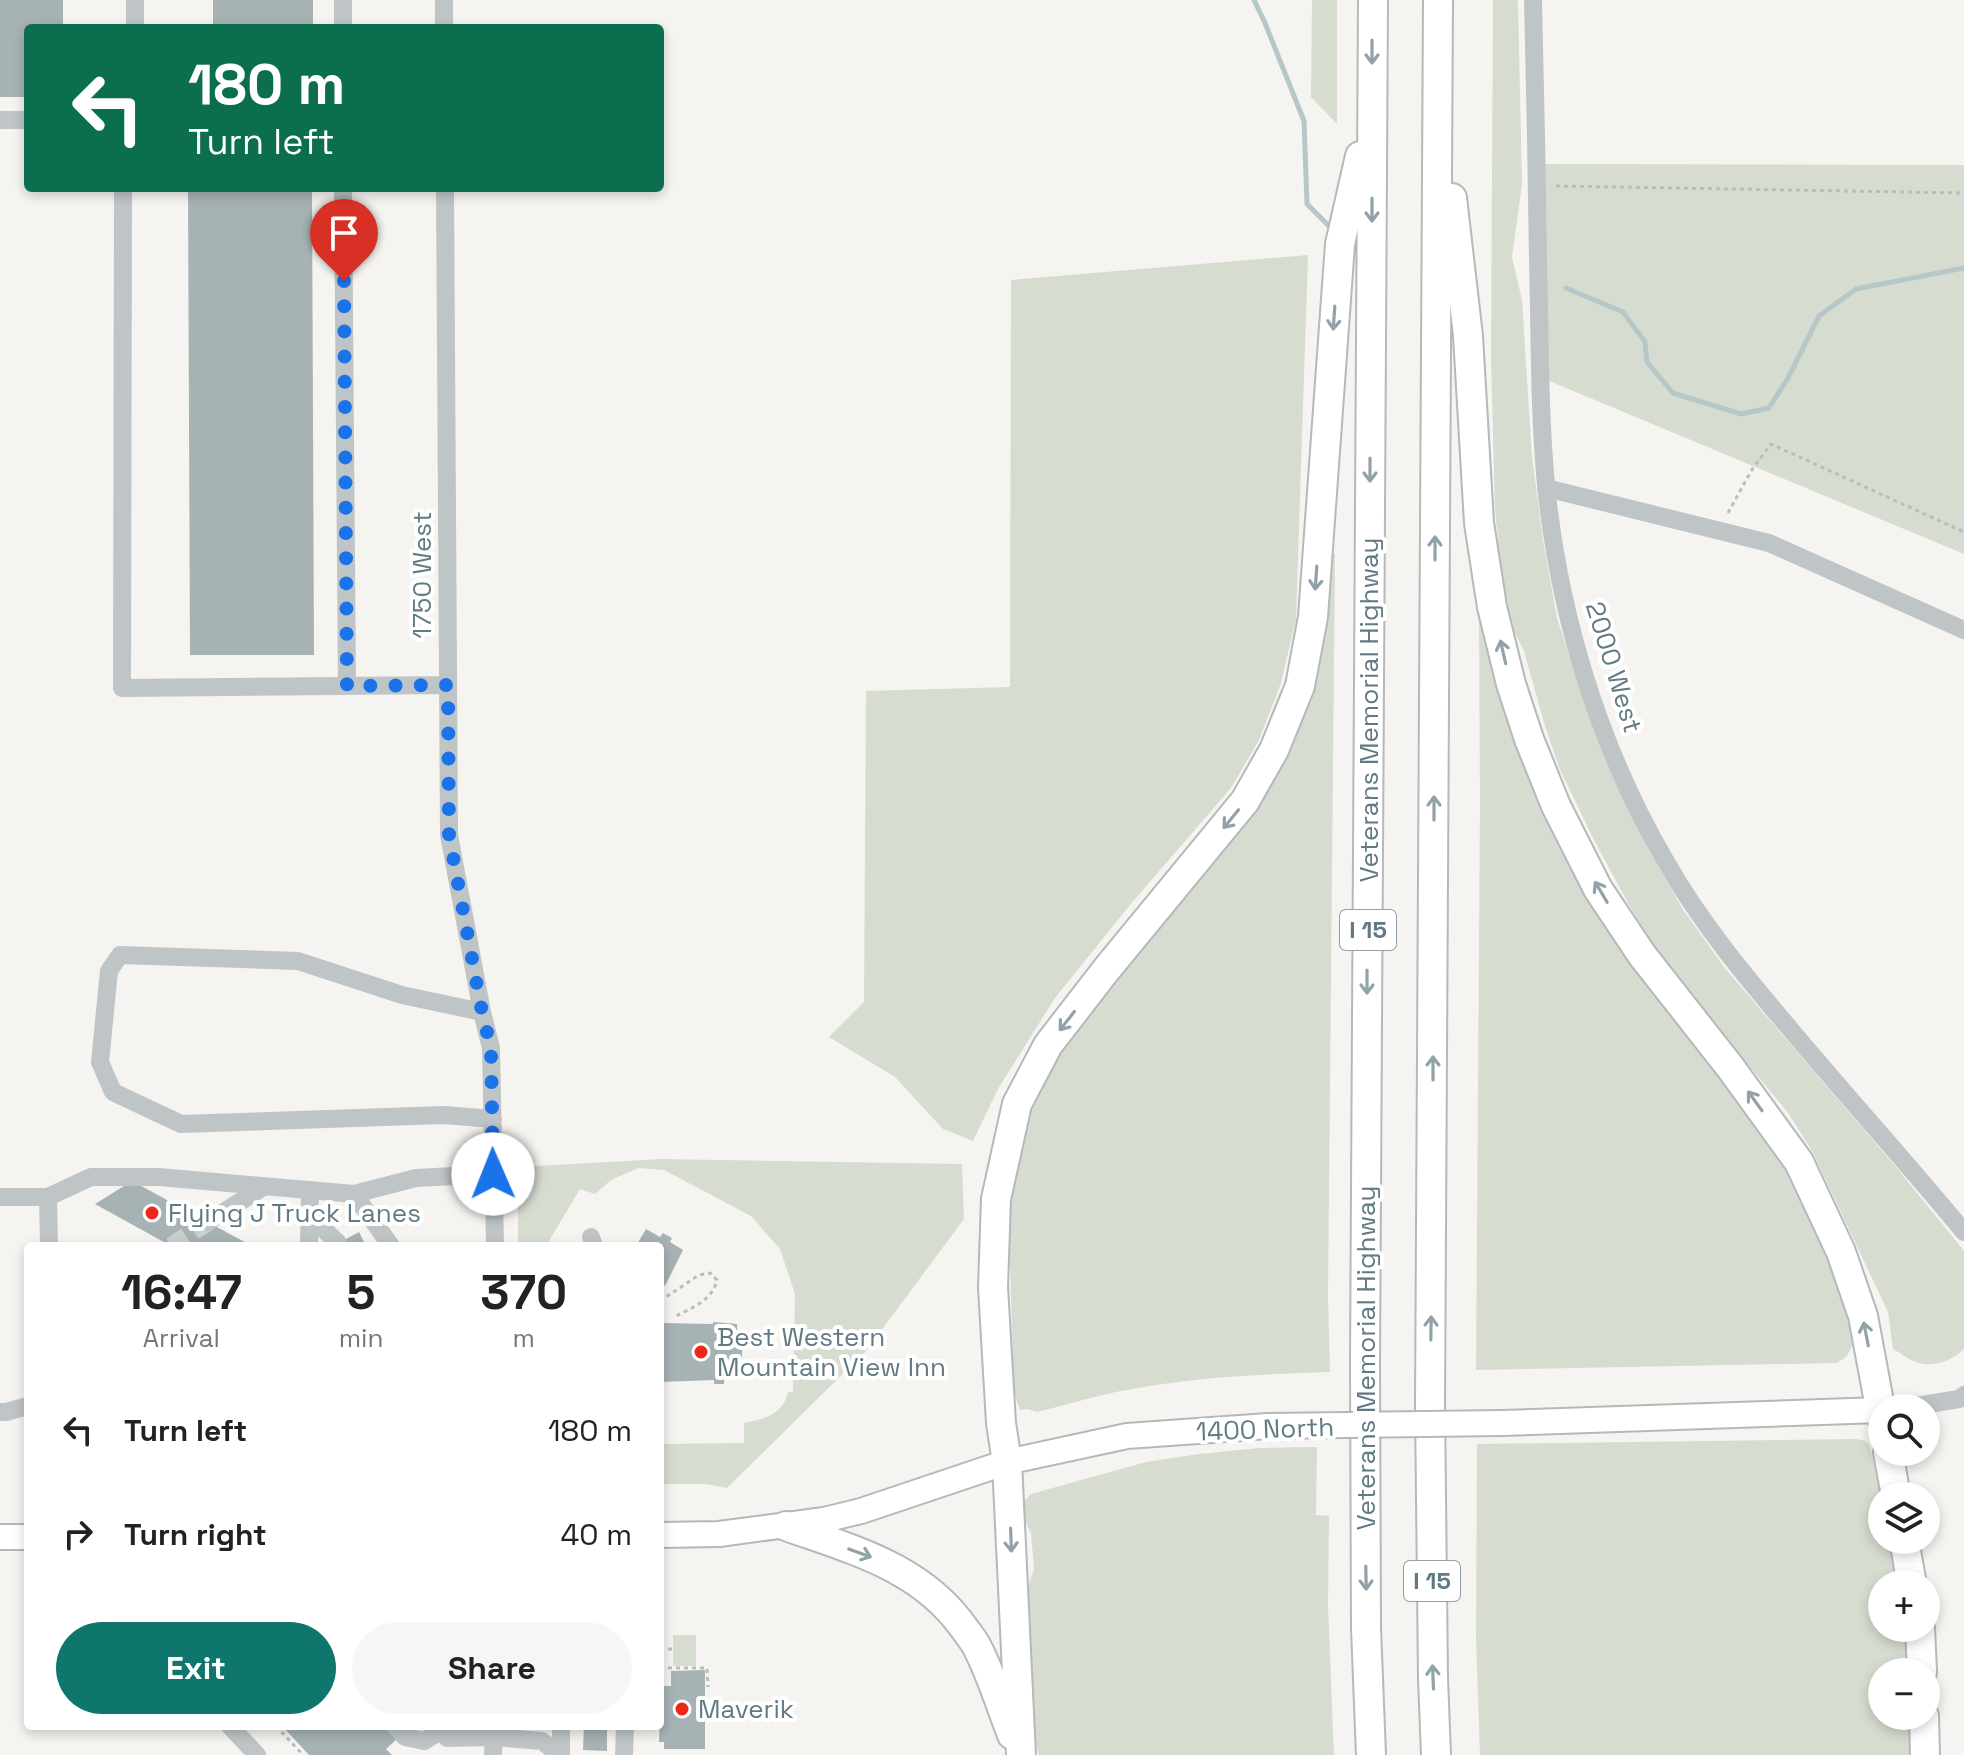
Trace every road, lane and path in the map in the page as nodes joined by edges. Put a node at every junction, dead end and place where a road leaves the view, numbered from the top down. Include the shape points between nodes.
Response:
1 (135, 0) edge
2 (343, 0) edge
3 (444, 0) edge
4 (1373, 0) edge
5 (1438, 0) edge
6 (1533, 0) edge
7 (135, 24) edge
8 (343, 24) edge
9 (444, 24) edge
10 (1437, 83) junction
11 (1372, 104) junction
12 (0, 120) edge
13 (24, 120) edge
14 (1537, 186) junction
15 (123, 192) edge
16 (343, 192) edge
17 (445, 192) edge
18 (1964, 193) edge
19 (1546, 488) junction
20 (1719, 531) junction
21 (1964, 532) edge
22 (1964, 630) edge
23 (448, 685) junction
24 (347, 686) junction
25 (482, 1012) junction
26 (493, 1119) junction
27 (493, 1174) junction
28 (265, 1186) junction
29 (310, 1190) junction
30 (354, 1194) junction
31 (0, 1197) edge
32 (48, 1197) junction
33 (309, 1215) junction
34 (208, 1222) tunnel mouth
35 (1964, 1232) edge
36 (49, 1242) edge
37 (309, 1242) edge
38 (337, 1242) edge
39 (388, 1242) edge
40 (495, 1242) edge
41 (664, 1298) edge
42 (676, 1316) dead end
43 (1882, 1394) edge
44 (1964, 1395) edge
45 (1940, 1402) edge
46 (24, 1407) edge
47 (0, 1412) edge
48 (1868, 1413) edge
49 (1007, 1462) junction
50 (786, 1526) junction
51 (664, 1535) edge
52 (0, 1537) edge
53 (24, 1537) edge
54 (664, 1649) edge
55 (673, 1649) dead end
56 (664, 1668) edge
57 (708, 1687) dead end
58 (234, 1730) edge
59 (280, 1730) edge
60 (399, 1730) edge
61 (561, 1730) edge
62 (625, 1730) edge
63 (1924, 1730) edge
64 (443, 1737) edge
65 (494, 1739) edge
66 (257, 1755) edge
67 (303, 1755) edge
68 (560, 1755) edge
69 (624, 1755) edge
70 (1021, 1755) edge
71 (1371, 1755) edge
72 (1436, 1755) edge
73 (1925, 1755) edge

1 - 7 street
2 - 8 street
3 - 9 street
4 -> 11 highway, Veterans Memorial Highway / I 15
5 - 10 highway, I 15
6 - 14 street, 2000 West
43 -> 10 highway via 1841,1252 1799,1162 1598,889 1556,806 1515,698 1492,607 1479,523 1468,336
72 -> 10 highway, I 15 via 1430,1406
11 -> 49 highway via 1340,244 1313,617 1300,686 1274,750 1245,801 1048,1045 1017,1104 996,1199 998,1386
11 -> 71 highway, Veterans Memorial Highway / I 15 via 1365,1347
12 - 13 street
14 - 18 path
14 - 19 street, 2000 West
15 - 24 street via 122,688
16 - 24 street
17 - 23 street, 1750 West
19 - 20 street
19 - 35 street, 2000 West via 1581,660 1616,760 1664,860 1730,959
20 - 21 path via 1771,444
20 - 22 street via 1769,543
23 - 24 street
23 - 25 street, 1750 West via 449,835
25 - 26 street, 1750 West via 491,1048
25 - 26 street via 402,995 298,961 120,955 109,971 100,1062 113,1092 181,1124 444,1115
26 - 27 street, 1750 West
27 - 30 street via 416,1178
27 - 40 street, 1750 West
28 - 29 street
28 - 32 street via 91,1177
28 - 34 street
29 - 30 street
29 - 33 street
30 - 39 street
31 - 32 street
32 - 36 street
33 - 37 street
33 - 38 street
41 - 42 path via 699,1275 710,1273 717,1280 714,1292
44 - 45 street, 1400 North
46 - 47 street
48 - 49 main road, 1400 North, bridge via 1268,1426 1127,1436
49 - 50 main road, 1400 North via 861,1511
49 -> 70 highway
50 - 51 main road, 1400 North
50 -> 70 highway via 895,1568 951,1609 978,1648
52 - 53 main road
54 - 55 path
56 - 57 path via 707,1668
58 - 66 street
59 - 67 path
60 - 64 street via 424,1741
61 - 68 street
62 - 69 street
63 - 73 highway
64 - 65 street
65 - 68 street via 542,1741

